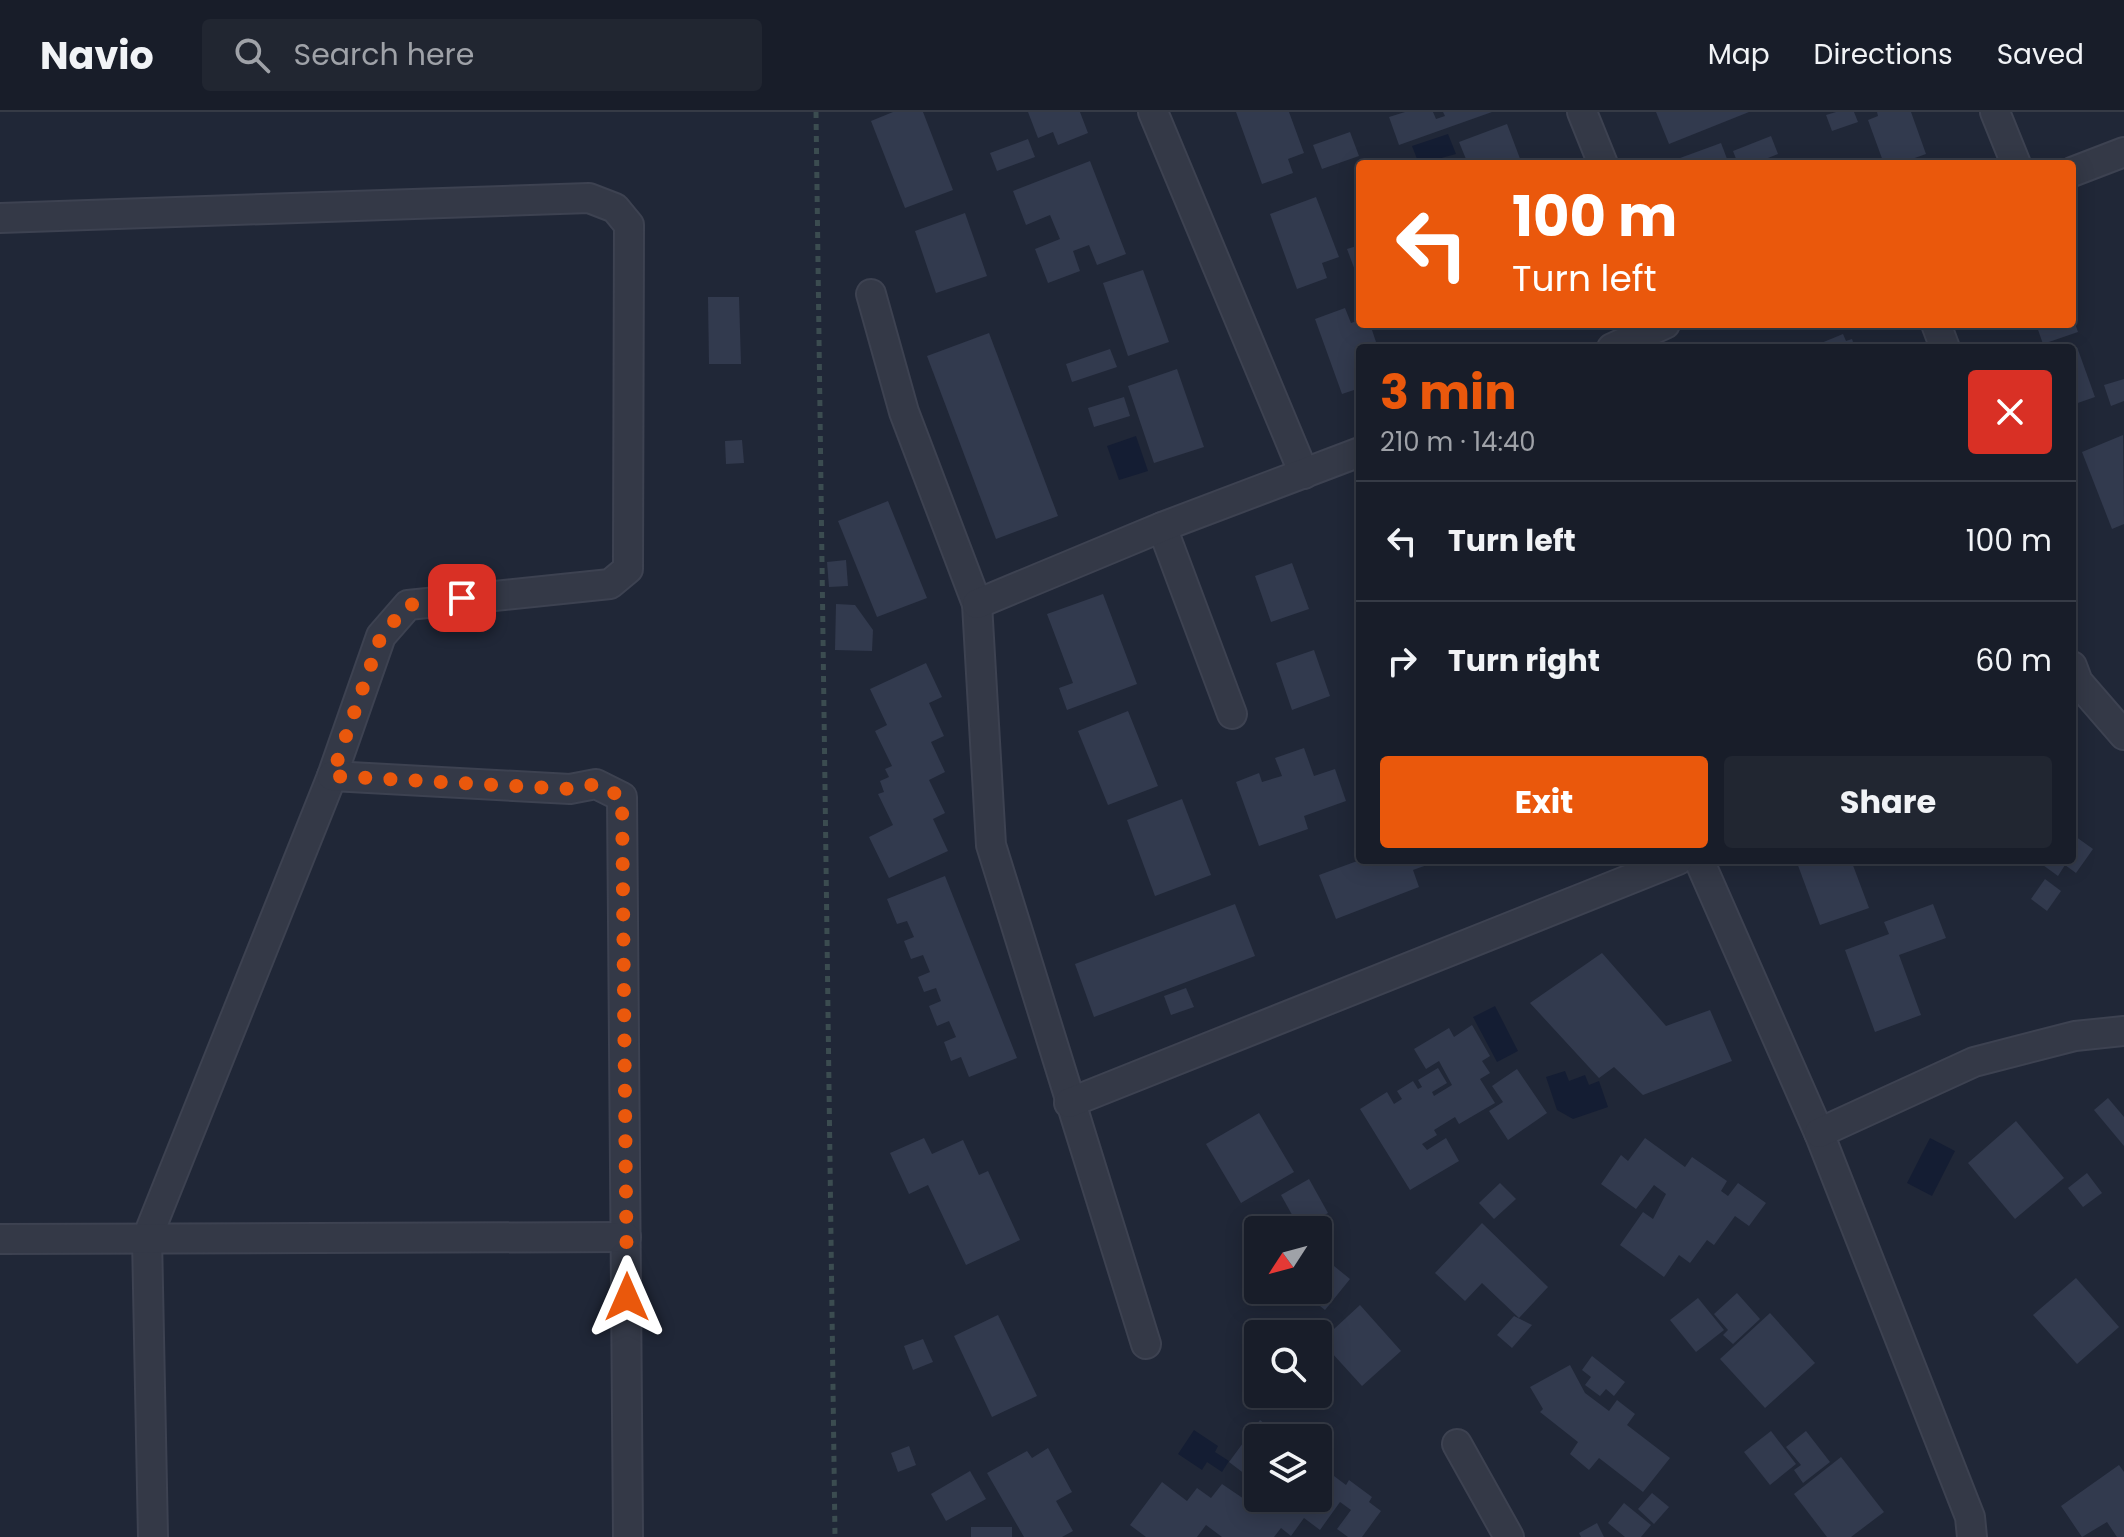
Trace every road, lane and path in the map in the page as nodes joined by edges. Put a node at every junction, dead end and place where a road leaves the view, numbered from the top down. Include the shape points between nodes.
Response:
1 (816, 112) edge
2 (1153, 112) edge
3 (1582, 112) edge
4 (1995, 112) edge
5 (2124, 152) edge
6 (1601, 160) edge
7 (2014, 160) edge
8 (2076, 170) edge
9 (0, 218) edge
10 (871, 294) dead end
11 (1656, 328) edge
12 (1621, 344) edge
13 (1356, 454) edge
14 (1304, 474) junction
15 (1162, 527) junction
16 (977, 604) junction
17 (2076, 677) edge
18 (1232, 714) dead end
19 (2124, 735) edge
20 (332, 776) junction
21 (1668, 864) edge
22 (1701, 864) edge
23 (2124, 1031) edge
24 (1069, 1103) junction
25 (1819, 1133) junction
26 (626, 1237) junction
27 (147, 1238) junction
28 (0, 1239) edge
29 (1146, 1344) dead end
30 (1457, 1444) dead end
31 (153, 1537) edge
32 (628, 1537) edge
33 (835, 1537) edge
34 (1509, 1537) edge
35 (1972, 1537) edge

1 - 33 path
2 - 14 street
3 - 6 street
4 - 7 street
5 - 8 street
9 - 20 street via 589,198 615,208 629,225 628,569 610,584 408,605 381,636
10 - 16 street via 904,412
11 - 12 street
13 - 14 street
14 - 15 street
15 - 16 street
15 - 18 street
16 - 24 street via 991,845
17 - 19 street
20 - 26 street via 570,789 596,784 622,797
20 - 27 street
21 - 24 street
22 - 25 street
23 - 25 street via 2075,1036 1974,1062
24 - 29 street
25 - 35 street via 1970,1517
26 - 27 street
26 - 32 street
27 - 28 street
27 - 31 street
30 - 34 street

